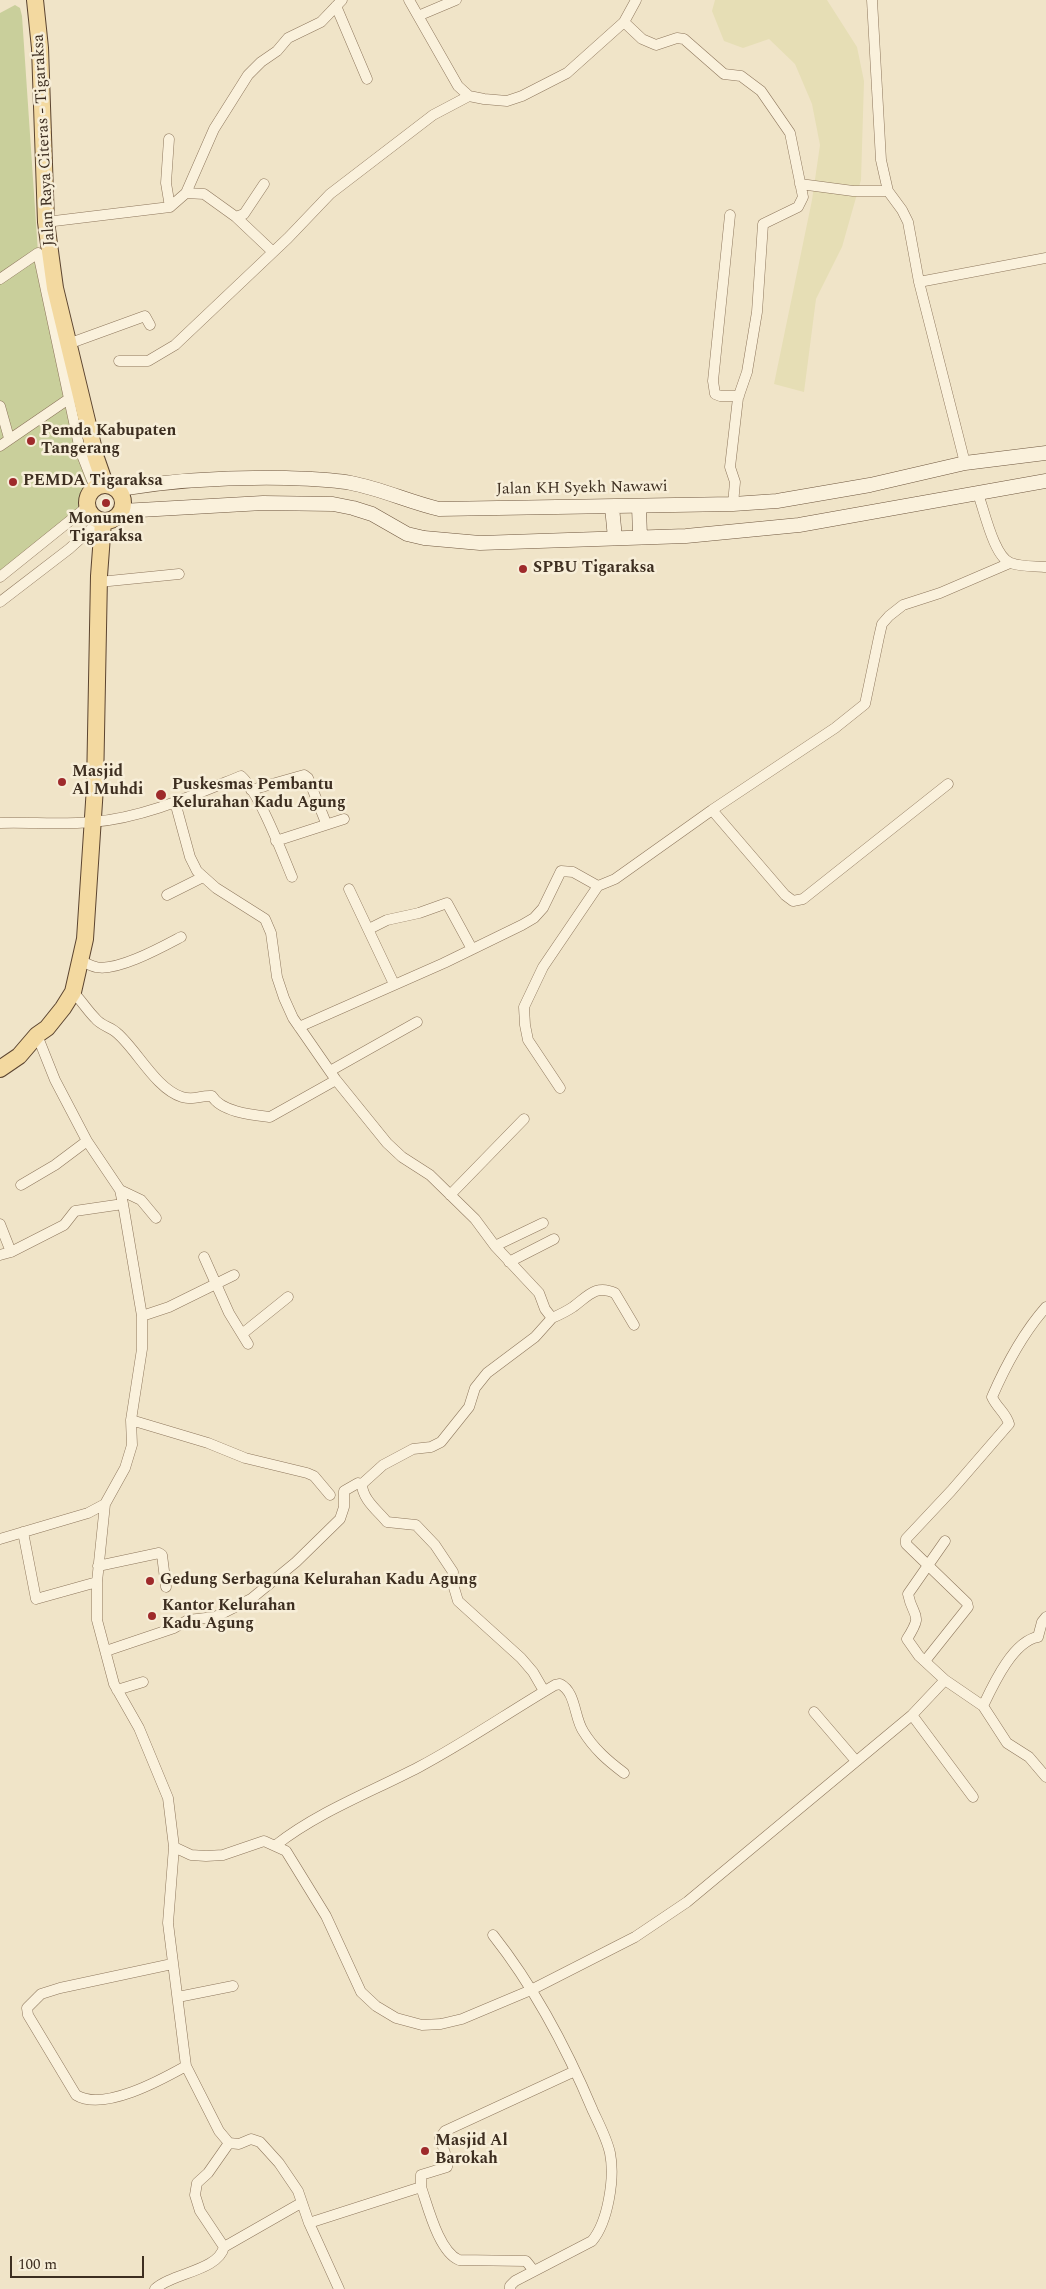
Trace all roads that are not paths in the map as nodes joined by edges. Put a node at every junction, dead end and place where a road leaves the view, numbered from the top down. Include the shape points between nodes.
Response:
1 (35, 0) edge
2 (409, 0) edge
3 (456, 0) edge
4 (636, 0) edge
5 (872, 0) edge
6 (339, 3) edge
7 (418, 16) junction
8 (624, 22) junction
9 (367, 79) dead end
10 (469, 96) junction
11 (169, 139) dead end
12 (264, 184) dead end
13 (800, 184) junction
14 (888, 191) junction
15 (186, 193) junction
16 (170, 207) junction
17 (730, 215) dead end
18 (236, 218) junction
19 (46, 222) junction
20 (273, 252) junction
21 (1046, 258) edge
22 (0, 279) edge
23 (919, 282) junction
24 (150, 325) dead end
25 (68, 344) junction
26 (119, 361) dead end
27 (739, 396) junction
28 (70, 398) junction
29 (0, 406) edge
30 (9, 438) junction
31 (0, 446) edge
32 (1046, 453) edge
33 (965, 463) junction
34 (1046, 481) edge
35 (107, 487) junction
36 (978, 494) junction
37 (733, 504) junction
38 (639, 506) junction
39 (612, 507) junction
40 (87, 508) junction
41 (122, 511) junction
42 (101, 522) junction
43 (640, 537) junction
44 (615, 538) junction
45 (1010, 563) junction
46 (1046, 566) edge
47 (179, 574) dead end
48 (0, 577) edge
49 (99, 582) junction
50 (0, 602) edge
51 (948, 784) dead end
52 (251, 790) junction
53 (175, 802) junction
54 (712, 810) junction
55 (344, 819) dead end
56 (92, 822) junction
57 (0, 823) edge
58 (326, 823) junction
59 (276, 840) junction
60 (202, 877) junction
61 (292, 877) dead end
62 (598, 886) junction
63 (349, 889) dead end
64 (166, 896) dead end
65 (369, 929) junction
66 (181, 937) dead end
67 (472, 950) junction
68 (81, 961) junction
69 (394, 984) junction
70 (73, 992) junction
71 (417, 1022) dead end
72 (299, 1027) junction
73 (38, 1035) junction
74 (0, 1069) edge
75 (333, 1076) junction
76 (560, 1088) dead end
77 (524, 1119) dead end
78 (87, 1141) junction
79 (21, 1185) dead end
80 (120, 1190) junction
81 (450, 1195) junction
82 (123, 1204) junction
83 (156, 1218) dead end
84 (543, 1222) dead end
85 (0, 1224) edge
86 (554, 1239) dead end
87 (495, 1246) junction
88 (12, 1252) junction
89 (0, 1255) edge
90 (204, 1257) dead end
91 (509, 1262) junction
92 (234, 1275) dead end
93 (216, 1283) junction
94 (288, 1297) dead end
95 (1046, 1307) edge
96 (142, 1316) junction
97 (552, 1318) junction
98 (634, 1325) dead end
99 (242, 1334) junction
100 (248, 1344) dead end
101 (131, 1420) junction
102 (362, 1484) junction
103 (330, 1495) dead end
104 (105, 1504) junction
105 (23, 1532) junction
106 (0, 1540) edge
107 (945, 1541) dead end
108 (926, 1565) junction
109 (98, 1566) junction
110 (96, 1582) junction
111 (166, 1587) dead end
112 (1046, 1617) edge
113 (1042, 1640) edge
114 (106, 1650) junction
115 (925, 1661) junction
116 (945, 1680) junction
117 (143, 1682) dead end
118 (117, 1690) junction
119 (544, 1691) junction
120 (984, 1706) junction
121 (814, 1712) dead end
122 (912, 1715) junction
123 (856, 1761) junction
124 (624, 1773) dead end
125 (1046, 1777) edge
126 (973, 1797) dead end
127 (276, 1845) junction
128 (174, 1847) junction
129 (492, 1935) dead end
130 (172, 1964) junction
131 (234, 1986) dead end
132 (531, 1990) junction
133 (178, 1997) junction
134 (186, 2066) junction
135 (575, 2071) junction
136 (230, 2143) junction
137 (421, 2187) junction
138 (301, 2203) junction
139 (309, 2223) junction
140 (224, 2248) junction
141 (534, 2271) junction
142 (155, 2289) edge
143 (339, 2289) edge
144 (510, 2289) edge

1 - 19 main road, Jalan Raya Citeras - Tigaraksa via 40,48
2 - 7 street
3 - 7 street
4 - 8 street
5 - 14 street via 881,160
6 - 9 street
6 - 15 street via 321,22 288,38 278,51 248,75 214,129
7 - 10 street via 458,86
8 - 10 street via 567,73 522,96 498,101
8 - 13 street via 642,39 656,45 677,38 684,40 724,74 741,76 761,91 790,133
10 - 20 street via 433,115 330,194
11 - 16 street via 166,182
12 - 18 street via 244,214
13 - 14 street via 854,191
13 - 27 street via 803,197 798,207 763,224 757,312 747,372
14 - 23 street via 908,222
15 - 16 street
15 - 18 street via 204,194
16 - 19 street
17 - 27 street via 713,381 715,394
18 - 20 street
19 - 25 main road, Jalan Raya Citeras - Tigaraksa via 55,288
20 - 26 street via 175,345 148,361
21 - 23 street
22 - 28 street via 38,252
23 - 33 street
24 - 25 street via 145,316
25 - 35 main road, Jalan Raya Citeras - Tigaraksa via 96,458
27 - 37 street via 730,467 735,482
28 - 30 street
28 - 35 street via 80,450
29 - 30 street
30 - 31 street
32 - 33 main road, Jalan KH Syekh Nawawi
33 - 37 main road, Jalan KH Syekh Nawawi via 870,485 776,501
34 - 36 main road
35 - 39 main road, Jalan KH Syekh Nawawi via 246,477 318,479 385,491 439,510
35 - 40 main road via 87,500
35 - 41 main road via 123,499
36 - 43 main road via 798,525
36 - 45 street via 991,534 1000,553
37 - 38 main road, Jalan KH Syekh Nawawi
38 - 39 main road, Jalan KH Syekh Nawawi
38 - 43 main road
39 - 44 main road
40 - 42 main road
40 - 48 street
41 - 42 main road via 118,518
41 - 44 main road via 263,503 333,504 372,514 407,534 440,541 478,543
42 - 49 main road
42 - 50 street
43 - 44 main road
45 - 46 street
45 - 54 street via 903,605 889,616 880,630 865,704 835,728
47 - 49 street
49 - 56 main road
51 - 54 street via 803,899 793,901 784,895
52 - 53 street via 242,776
52 - 58 street via 304,775
52 - 59 street
53 - 56 street
53 - 60 street via 190,857
54 - 62 street via 615,879
55 - 58 street
56 - 57 street
56 - 68 main road
58 - 59 street
59 - 61 street
60 - 64 street
60 - 72 street via 265,919 281,991
62 - 67 street via 573,872 561,871 543,908 534,918
62 - 76 street via 543,967 524,1007 528,1040
63 - 65 street
65 - 67 street via 387,920 447,903
65 - 69 street
66 - 68 street via 146,955 114,965 95,967
67 - 69 street
68 - 70 main road
69 - 72 street
70 - 73 main road via 48,1028
70 - 75 street via 94,1018 117,1032 147,1068 172,1092 182,1097 195,1100 212,1096 215,1102 239,1111 270,1117
71 - 75 street
72 - 75 street
73 - 74 main road via 19,1056
73 - 78 street via 55,1080
75 - 81 street via 387,1143 430,1175
77 - 81 street
78 - 79 street
78 - 80 street
80 - 82 street
80 - 83 street via 141,1200
81 - 87 street via 475,1219
82 - 88 street via 75,1211 64,1225
82 - 96 street
84 - 87 street
85 - 88 street
86 - 91 street
87 - 91 street
88 - 89 street
90 - 93 street
91 - 97 street via 538,1293
92 - 93 street
93 - 96 street via 169,1307
93 - 99 street
94 - 99 street
95 - 108 street via 992,1398 1009,1424 906,1539 906,1544
96 - 101 street via 142,1349
97 - 98 street via 600,1289 615,1293
97 - 102 street via 536,1337 488,1373 475,1388 469,1407 441,1442 413,1449 383,1466
99 - 100 street
101 - 103 street via 208,1443 245,1458 307,1472
101 - 104 street via 132,1445
102 - 114 street via 344,1491 340,1519 296,1562 251,1599 215,1617 188,1620 174,1628
102 - 119 street via 362,1491 371,1505 388,1522 416,1525 435,1545 453,1572 452,1581 458,1601 521,1658
104 - 105 street via 88,1513
104 - 109 street
105 - 106 street
105 - 110 street via 36,1599
107 - 108 street
108 - 115 street via 908,1594 918,1618 908,1638 910,1645
108 - 115 street via 968,1603 968,1607
109 - 110 street
109 - 111 street via 159,1553 162,1555
110 - 114 street via 98,1620
112 - 113 street via 1042,1622
113 - 120 street via 1023,1643 1009,1660
114 - 118 street
115 - 116 street
116 - 120 street
116 - 122 street
117 - 118 street
118 - 128 street via 139,1728 168,1798
119 - 124 street via 555,1685 565,1687 572,1698 577,1720 589,1740 607,1761
119 - 127 street via 469,1739 363,1793
120 - 125 street via 1007,1742 1029,1757
121 - 123 street
122 - 123 street
122 - 126 street
123 - 132 street via 687,1902 635,1937
127 - 128 street via 259,1842 223,1855 206,1856 191,1856
127 - 132 street via 286,1851 316,1899 361,1992 386,2013 408,2023 441,2024 462,2019
128 - 130 street via 168,1923
129 - 132 street
130 - 133 street
130 - 134 street via 41,1994 28,2008 28,2015 76,2095 84,2100 103,2099 154,2084
131 - 133 street
132 - 135 street
133 - 134 street
134 - 136 street via 219,2131
135 - 137 street via 445,2130 440,2138 447,2166 421,2175
135 - 141 street via 609,2151 612,2167 605,2220 592,2241
136 - 138 street via 240,2144 251,2139 260,2142 298,2191
136 - 140 street via 197,2183 195,2195 200,2211
137 - 139 street
137 - 141 street via 446,2251 453,2258 526,2261
138 - 139 street
138 - 140 street
139 - 143 street
140 - 142 street via 217,2260 172,2278
141 - 144 street via 515,2281

